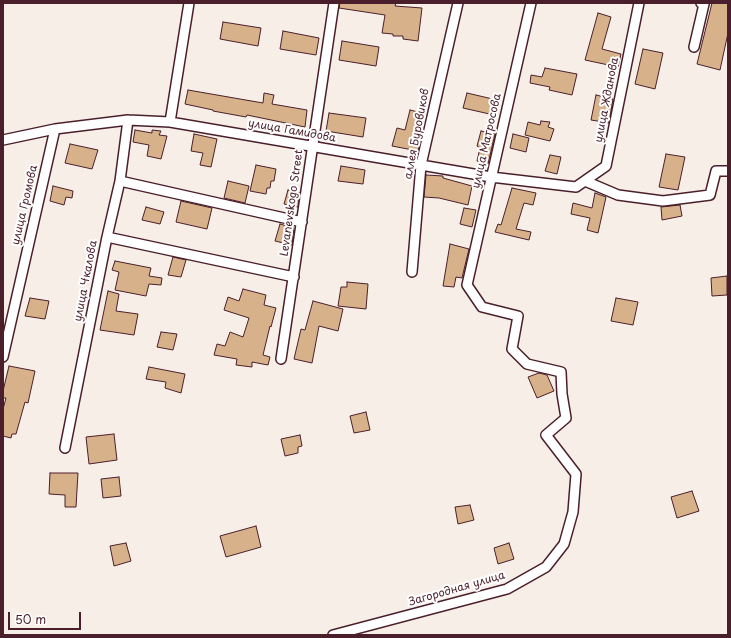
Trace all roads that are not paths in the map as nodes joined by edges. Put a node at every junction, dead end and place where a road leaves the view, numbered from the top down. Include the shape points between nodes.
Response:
1 (190, 3) edge
2 (334, 3) edge
3 (458, 3) edge
4 (531, 3) edge
5 (639, 3) edge
6 (701, 3) edge
7 (694, 47) dead end
8 (128, 120) junction
9 (170, 122) junction
10 (55, 129) junction
11 (3, 140) edge
12 (313, 147) junction
13 (421, 166) junction
14 (728, 171) edge
15 (491, 177) junction
16 (120, 181) junction
17 (585, 181) junction
18 (576, 187) joint
19 (302, 222) junction
20 (107, 237) junction
21 (412, 272) dead end
22 (294, 277) junction
23 (467, 285) joint
24 (3, 357) edge
25 (281, 359) dead end
26 (65, 448) dead end
27 (333, 635) edge

1 - 9 street
2 - 12 street, Levanevskogo Street
3 - 13 street, аллея Буровиков
4 - 15 street, улица Матросова
5 - 17 street, улица Жданова via 606,166
6 - 7 street via 704,4
8 - 9 street, улица Гамидова
8 - 10 street, улица Гамидова
8 - 16 street, улица Чкалова
9 - 12 street, улица Гамидова
10 - 11 street, улица Гамидова
10 - 24 street, улица Громова
12 - 13 street, улица Гамидова
12 - 19 street, Levanevskogo Street
13 - 15 street, улица Гамидова
13 - 21 street, аллея Буровиков
14 - 17 street via 716,171 710,195 663,201 618,195
15 - 18 street, улица Гамидова
15 - 23 street, улица Матросова
16 - 19 street
16 - 20 street, улица Чкалова
17 - 18 street, улица Жданова
19 - 22 street, Levanevskogo Street
20 - 22 street
20 - 26 street, улица Чкалова
22 - 25 street, Levanevskogo Street
23 - 27 street, Загородная улица via 482,307 518,316 512,349 527,364 561,372 566,418 546,435 576,474 573,512 564,544 546,566 507,589

